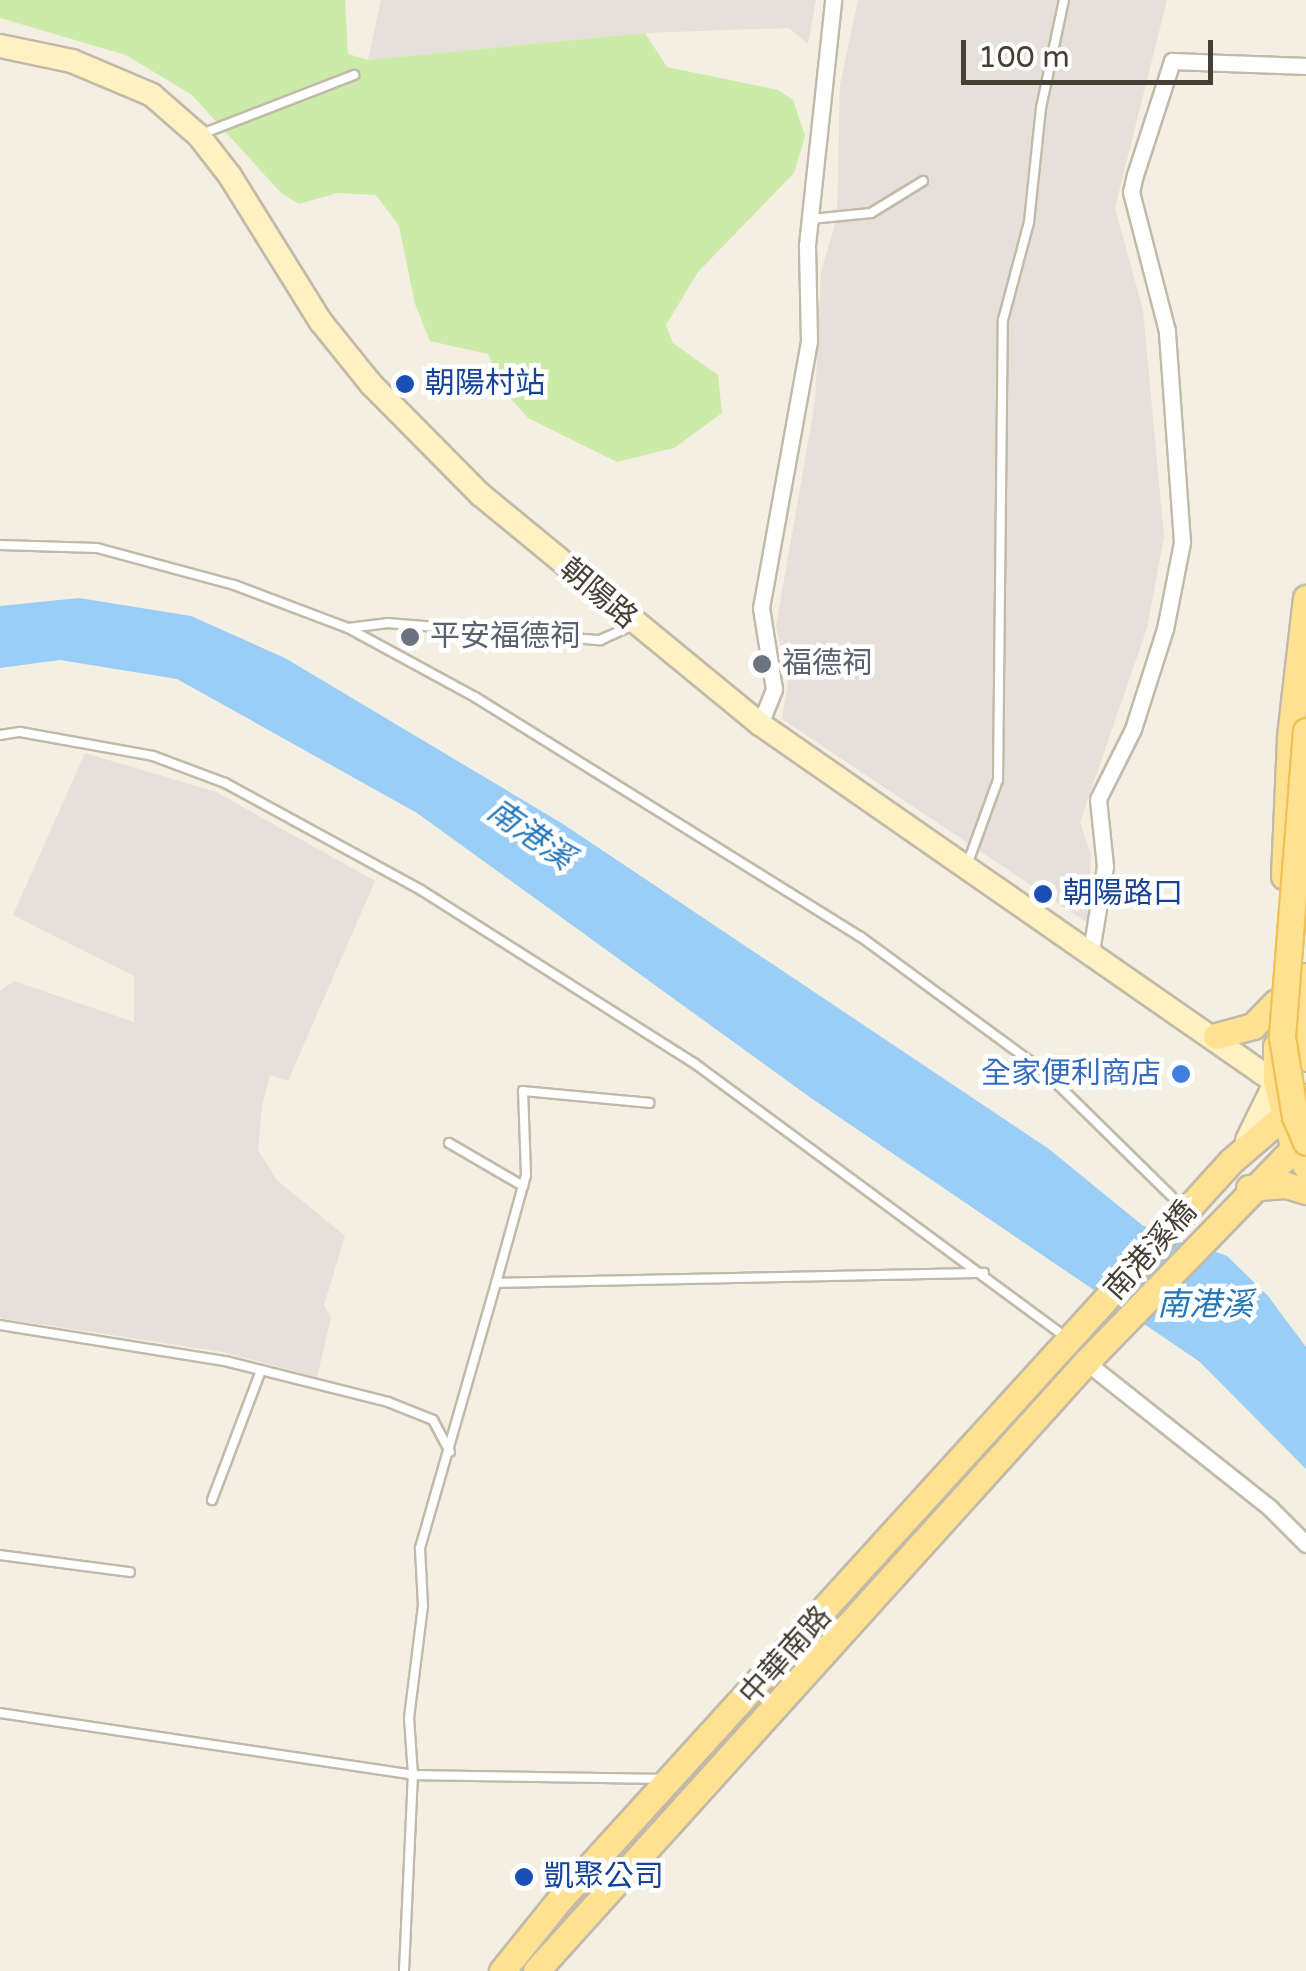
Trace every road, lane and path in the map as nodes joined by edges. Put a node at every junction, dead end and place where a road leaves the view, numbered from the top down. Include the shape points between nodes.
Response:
1 (833, 0) edge
2 (1064, 0) edge
3 (0, 46) edge
4 (1306, 66) edge
5 (354, 76) dead end
6 (198, 136) junction
7 (923, 182) dead end
8 (811, 220) junction
9 (0, 545) edge
10 (1306, 598) edge
11 (633, 625) junction
12 (348, 628) junction
13 (760, 724) junction
14 (1306, 731) edge
15 (0, 735) edge
16 (1306, 838) edge
17 (967, 865) junction
18 (1091, 951) junction
19 (1306, 976) edge
20 (1306, 989) edge
21 (1276, 1002) junction
22 (1216, 1036) junction
23 (1306, 1058) edge
24 (1276, 1082) junction
25 (649, 1103) dead end
26 (1301, 1107) edge
27 (449, 1143) dead end
28 (1303, 1148) edge
29 (1231, 1161) junction
30 (523, 1186) junction
31 (1249, 1188) junction
32 (1306, 1192) edge
33 (1171, 1196) dead end
34 (984, 1273) junction
35 (496, 1282) junction
36 (0, 1326) edge
37 (1085, 1345) junction
38 (262, 1370) junction
39 (450, 1452) junction
40 (212, 1500) dead end
41 (1306, 1544) edge
42 (0, 1555) edge
43 (130, 1572) dead end
44 (0, 1713) edge
45 (413, 1775) junction
46 (671, 1779) junction
47 (541, 1922) junction
48 (560, 1943) junction
49 (404, 1971) edge
50 (502, 1971) edge
51 (536, 1971) edge

1 - 8 street
2 - 17 lane via 1041,108 1029,222 1003,320 998,780
3 - 6 street, 朝陽路 via 123,78
4 - 18 street via 1172,61 1135,175 1131,192 1167,331 1182,542 1132,730 1098,799 1105,866
5 - 6 lane
6 - 11 street, 朝陽路 via 321,322 371,384 481,495
7 - 8 lane via 870,212
8 - 13 street via 809,341 761,608 774,689
9 - 12 lane via 97,548 234,585
10 - 21 main road via 1290,736
11 - 12 lane via 600,640 387,623
11 - 13 street, 朝陽路
12 - 33 lane via 475,697 861,937 1046,1073
13 - 17 street, 朝陽路
14 - 28 main road, bridge via 1282,1037
15 - 34 lane via 20,732 153,756 226,784 422,890 694,1063
16 - 26 main road via 1292,1042
17 - 18 street, 朝陽路
18 - 22 street, 朝陽路
19 - 20 main road
20 - 23 main road
21 - 22 main road via 1253,1026
21 - 24 main road
22 - 24 street, 朝陽路
24 - 26 main road
24 - 29 street via 1262,1120
25 - 30 lane via 523,1090
26 - 28 main road
26 - 29 main road, 南港溪橋
27 - 30 lane
28 - 31 main road, 南港溪橋
29 - 37 main road, 南港溪橋
30 - 35 lane
31 - 32 main road via 1286,1184
31 - 37 main road, 南港溪橋
34 - 35 lane
34 - 37 lane
35 - 39 lane
36 - 38 lane
37 - 41 street
37 - 46 main road, 中華南路
37 - 48 main road, 中華南路
38 - 39 lane via 433,1420
38 - 40 lane
39 - 45 lane via 420,1548 423,1606 408,1718
42 - 43 lane
44 - 45 lane
45 - 46 lane
45 - 49 lane
46 - 47 main road, 中華南路
47 - 48 main road
47 - 50 main road, 中華南路
48 - 51 main road, 中華南路

